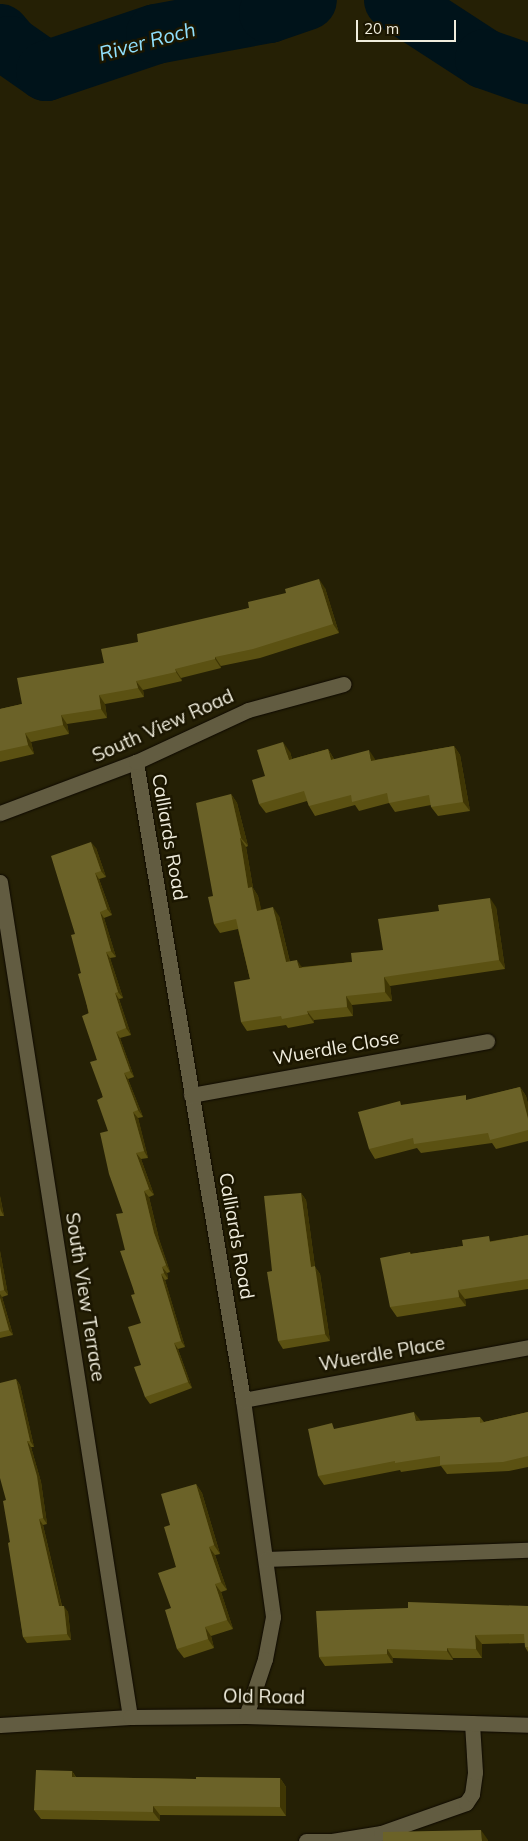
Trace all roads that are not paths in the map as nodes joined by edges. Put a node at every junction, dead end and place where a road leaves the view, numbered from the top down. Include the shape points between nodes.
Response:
1 (344, 684) dead end
2 (136, 762) junction
3 (0, 813) edge
4 (0, 882) edge
5 (487, 1041) dead end
6 (192, 1095) junction
7 (528, 1347) edge
8 (243, 1400) junction
9 (528, 1550) edge
10 (266, 1559) junction
11 (246, 1716) junction
12 (130, 1717) junction
13 (472, 1723) junction
14 (0, 1724) edge
15 (528, 1725) edge
16 (306, 1841) edge

1 - 2 street, South View Road via 248,710
2 - 3 street, South View Road
2 - 6 street, Calliards Road
4 - 12 street, South View Terrace
5 - 6 street, Wuerdle Close
6 - 8 street, Calliards Road
7 - 8 street, Wuerdle Place
8 - 10 street, Calliards Road
9 - 10 street
10 - 11 street, Calliards Road via 273,1618 265,1659
11 - 12 street, Old Road
11 - 13 street, Old Road
12 - 14 street, Old Road
13 - 15 street, Old Road
13 - 16 street via 474,1772 472,1794 466,1803 381,1834

